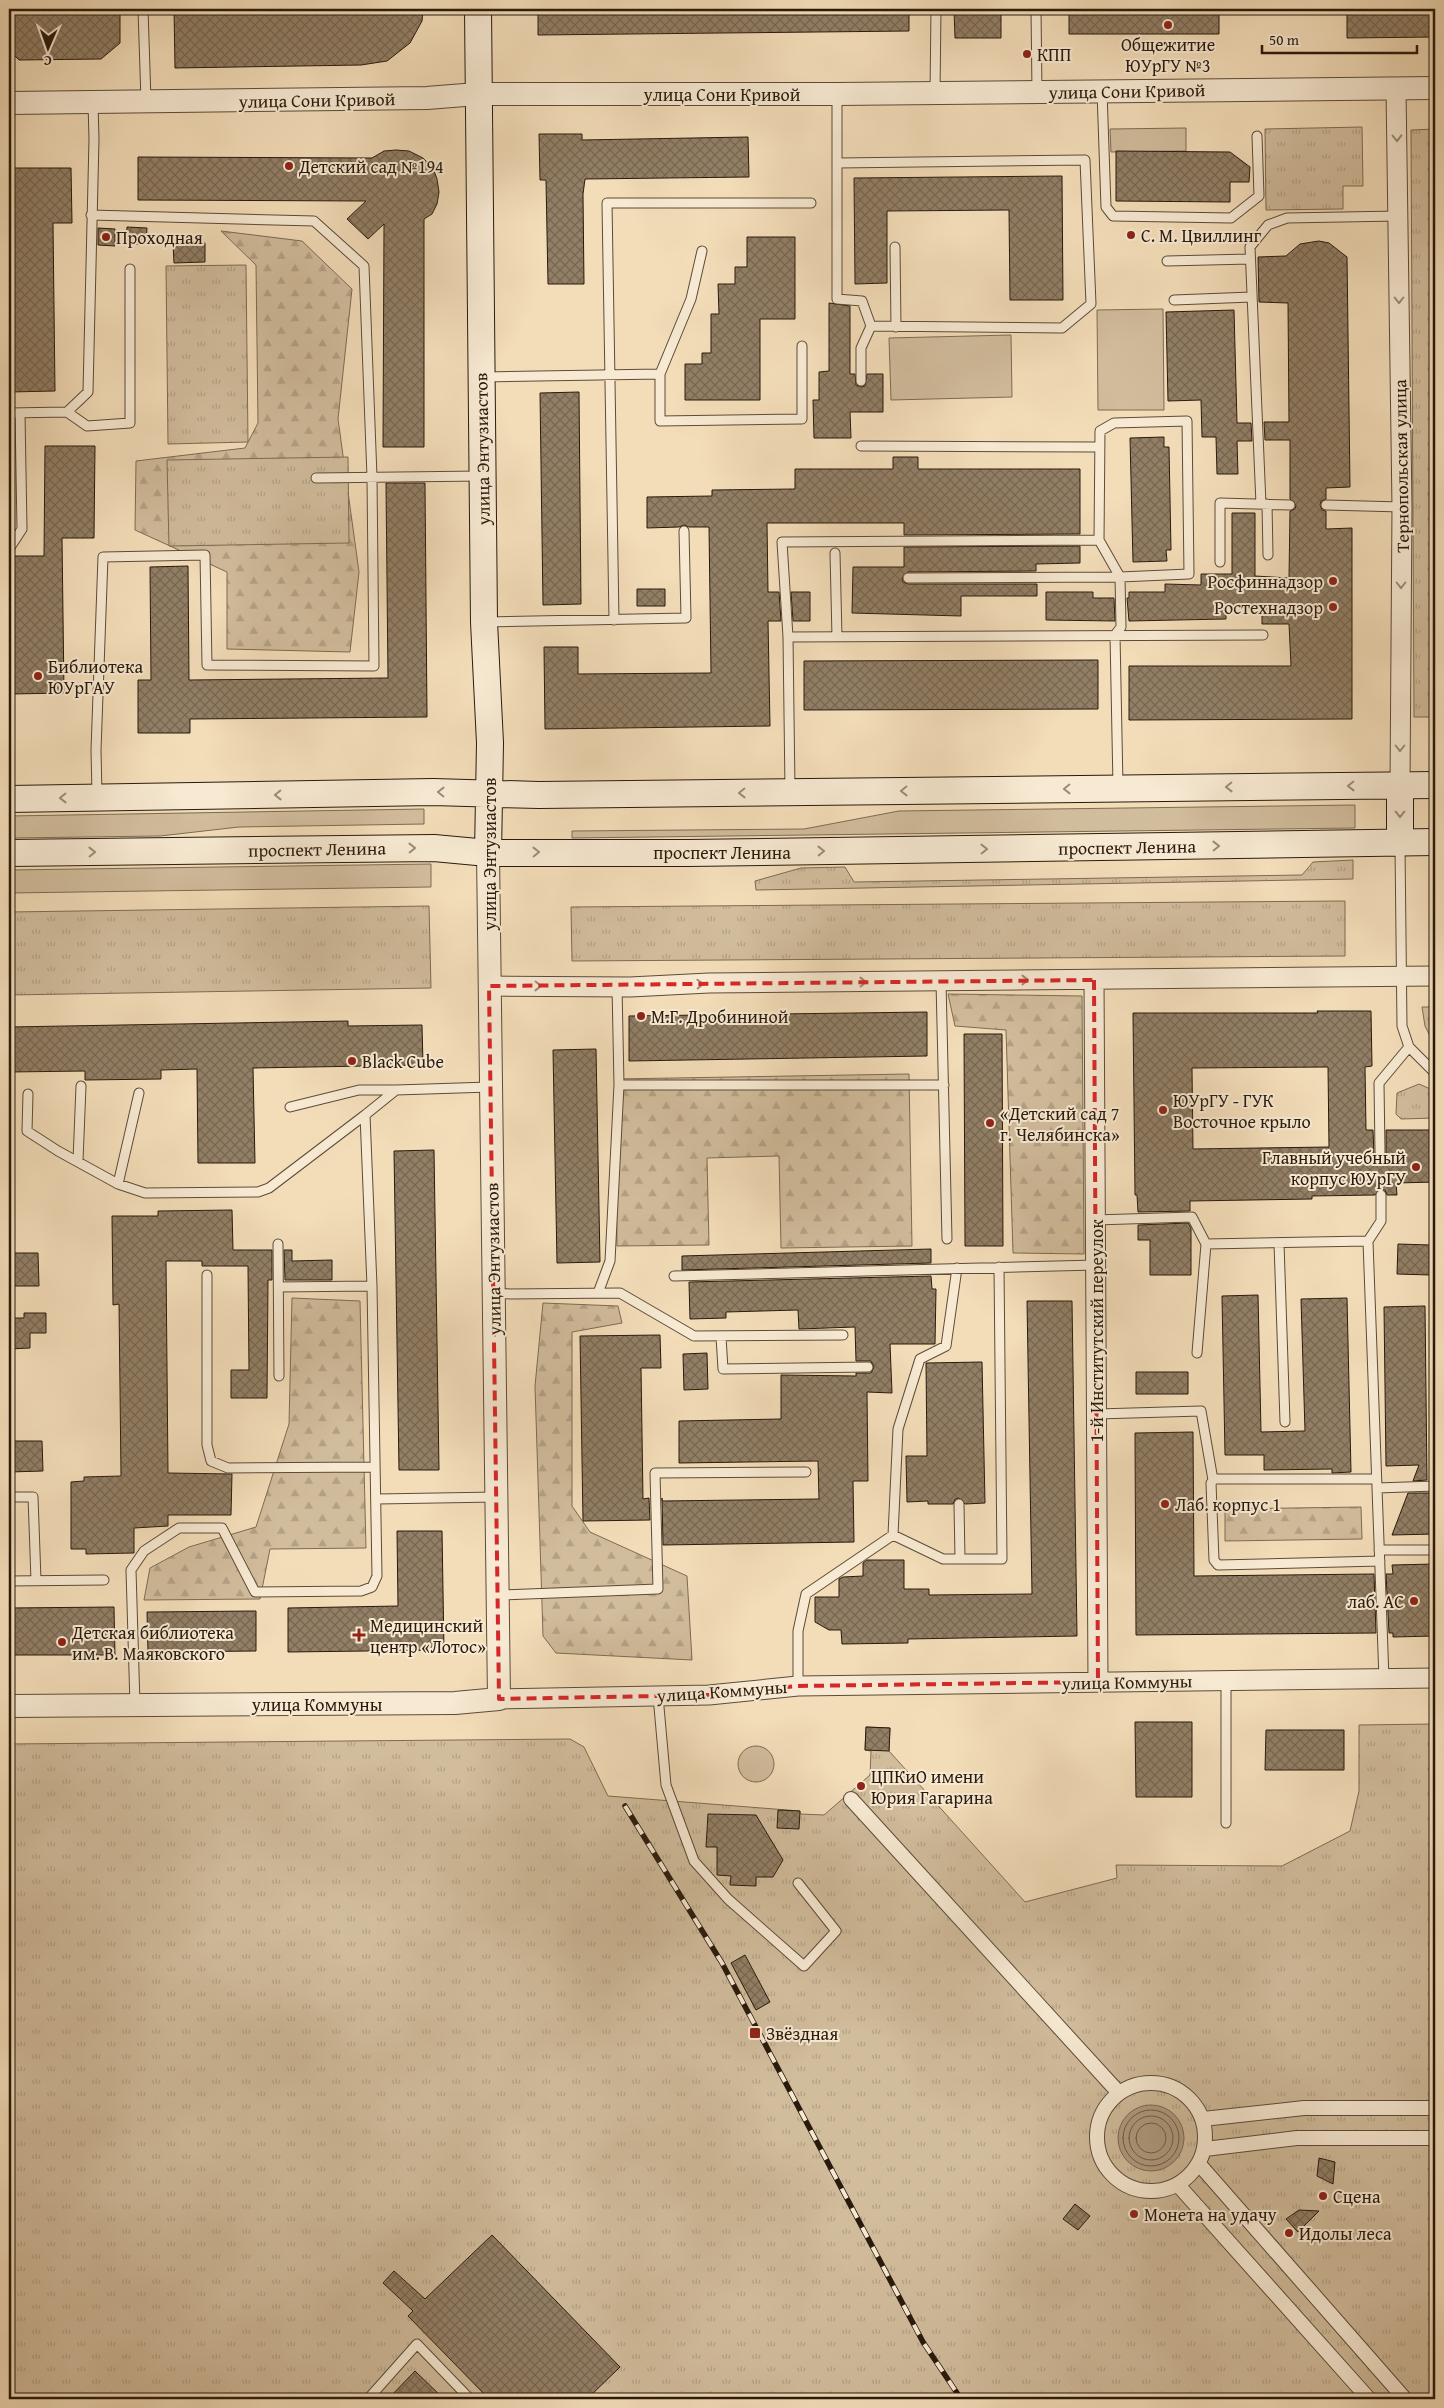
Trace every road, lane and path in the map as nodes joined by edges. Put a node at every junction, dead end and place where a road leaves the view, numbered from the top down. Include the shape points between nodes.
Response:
1 (143, 9) edge
2 (478, 9) edge
3 (936, 9) edge
4 (1036, 9) edge
5 (1435, 88) edge
6 (1396, 89) junction
7 (1102, 91) junction
8 (1037, 92) junction
9 (935, 93) junction
10 (477, 94) junction
11 (837, 94) junction
12 (93, 102) junction
13 (146, 102) junction
14 (9, 103) edge
15 (1257, 136) dead end
16 (838, 163) junction
17 (812, 203) dead end
18 (91, 215) junction
19 (1398, 216) junction
20 (895, 247) dead end
21 (702, 251) dead end
22 (1250, 259) junction
23 (1167, 261) dead end
24 (130, 269) dead end
25 (1252, 297) junction
26 (1174, 300) dead end
27 (871, 326) junction
28 (896, 327) junction
29 (802, 346) dead end
30 (660, 374) junction
31 (481, 376) junction
32 (609, 376) junction
33 (861, 381) dead end
34 (67, 412) junction
35 (9, 413) edge
36 (20, 413) junction
37 (861, 446) dead end
38 (1099, 447) junction
39 (482, 476) junction
40 (372, 477) junction
41 (316, 478) dead end
42 (1264, 504) junction
43 (1290, 505) dead end
44 (1326, 506) dead end
45 (1402, 507) junction
46 (684, 531) dead end
47 (1098, 540) junction
48 (9, 549) edge
49 (835, 553) dead end
50 (1268, 555) dead end
51 (1220, 562) dead end
52 (1120, 577) junction
53 (908, 578) dead end
54 (614, 620) junction
55 (484, 622) junction
56 (1115, 635) junction
57 (1263, 635) dead end
58 (788, 637) junction
59 (837, 637) junction
60 (1400, 785) junction
61 (1435, 785) edge
62 (1118, 789) junction
63 (790, 792) junction
64 (489, 794) junction
65 (97, 798) junction
66 (9, 799) edge
67 (1435, 842) edge
68 (1400, 843) junction
69 (488, 853) junction
70 (9, 854) edge
71 (1435, 976) edge
72 (1402, 977) junction
73 (1094, 980) junction
74 (941, 981) junction
75 (489, 986) junction
76 (617, 986) junction
77 (1409, 1047) junction
78 (1435, 1073) edge
79 (619, 1084) junction
80 (944, 1085) junction
81 (81, 1086) dead end
82 (490, 1087) junction
83 (396, 1090) junction
84 (139, 1093) dead end
85 (28, 1094) dead end
86 (290, 1107) dead end
87 (365, 1115) junction
88 (1380, 1152) dead end
89 (78, 1161) junction
90 (118, 1184) junction
91 (1381, 1195) dead end
92 (1096, 1220) junction
93 (947, 1240) dead end
94 (1368, 1241) junction
95 (1279, 1243) junction
96 (278, 1244) dead end
97 (1206, 1244) junction
98 (1096, 1265) junction
99 (999, 1267) junction
100 (957, 1268) junction
101 (207, 1274) dead end
102 (674, 1276) dead end
103 (372, 1286) junction
104 (279, 1287) junction
105 (598, 1293) junction
106 (494, 1294) junction
107 (843, 1335) dead end
108 (721, 1336) junction
109 (1197, 1353) dead end
110 (868, 1367) dead end
111 (279, 1376) dead end
112 (1097, 1414) junction
113 (1285, 1422) dead end
114 (375, 1466) junction
115 (806, 1472) dead end
116 (1213, 1480) junction
117 (1376, 1483) junction
118 (1435, 1486) edge
119 (9, 1497) edge
120 (497, 1497) junction
121 (377, 1499) junction
122 (959, 1504) dead end
123 (893, 1534) junction
124 (1379, 1550) junction
125 (1435, 1550) edge
126 (960, 1559) junction
127 (1380, 1561) junction
128 (36, 1580) junction
129 (104, 1580) dead end
130 (9, 1581) edge
131 (498, 1595) junction
132 (1435, 1678) edge
133 (1384, 1679) junction
134 (1226, 1681) junction
135 (1098, 1682) junction
136 (798, 1686) junction
137 (658, 1696) junction
138 (499, 1699) junction
139 (135, 1705) junction
140 (9, 1706) edge
141 (851, 1799) dead end
142 (1226, 1823) dead end
143 (798, 1884) dead end
144 (1119, 2093) junction
145 (1435, 2108) edge
146 (1203, 2119) junction
147 (1435, 2138) edge
148 (1205, 2149) junction
149 (1199, 2164) junction
150 (1178, 2185) junction
151 (368, 2399) edge
152 (470, 2399) edge
153 (1369, 2399) edge
154 (1405, 2399) edge

1 - 13 lane
2 - 10 main road, улица Энтузиастов
3 - 9 lane
4 - 8 lane
5 - 6 street, улица Сони Кривой
6 - 7 street, улица Сони Кривой
6 -> 19 street, Тернопольская улица
7 - 8 street, улица Сони Кривой
7 - 15 lane via 1106,207 1113,216 1231,218 1259,196
8 - 9 street, улица Сони Кривой
9 - 11 street, улица Сони Кривой
10 - 11 street, улица Сони Кривой
10 - 13 street, улица Сони Кривой via 427,98
10 - 31 main road, улица Энтузиастов
11 - 16 lane
12 - 13 street, улица Сони Кривой
12 - 14 street, улица Сони Кривой
12 - 18 lane
16 - 27 lane via 837,300 862,301
16 - 28 lane via 1085,160 1091,304 1062,328
17 - 32 lane via 607,203
18 - 34 lane via 88,392
18 - 40 lane via 314,221 364,266
19 - 22 lane via 1287,218 1268,225 1250,247
19 -> 45 street, Тернопольская улица
20 - 28 lane
21 - 30 lane via 691,299
22 - 23 lane
22 - 25 lane
24 - 34 lane via 130,423 87,426
25 - 26 lane
25 - 42 lane
27 - 28 lane
27 - 33 lane via 861,348
29 - 30 lane via 802,419 660,421
30 - 32 lane
31 - 32 lane
31 - 39 main road, улица Энтузиастов
32 - 54 lane
34 - 36 lane
35 - 36 lane
36 - 48 lane via 22,529
37 - 38 lane
38 - 47 lane
38 - 52 lane via 1100,431 1114,423 1187,421 1189,574
39 - 40 lane
39 - 55 main road, улица Энтузиастов
40 - 41 lane
40 - 65 lane via 374,666 207,664 205,555 103,557
42 - 43 lane
42 - 50 lane
42 - 51 lane via 1220,503
44 - 45 lane
45 -> 60 street, Тернопольская улица
46 - 54 lane via 686,618
47 - 52 lane
47 - 58 lane via 782,542
49 - 59 lane
52 - 53 lane
52 - 56 lane via 1121,627
54 - 55 lane
55 - 64 main road, улица Энтузиастов
56 - 57 lane
56 - 59 lane
56 - 62 lane
58 - 59 lane
58 - 63 lane
60 - 61 main road
60 -> 62 main road
60 -> 68 main road, Тернопольская улица
62 -> 63 main road
63 -> 64 main road
64 -> 65 main road via 433,792
64 - 69 main road, улица Энтузиастов
65 -> 66 main road
67 - 68 main road, проспект Ленина
69 -> 68 main road, проспект Ленина
68 - 72 lane
70 -> 69 main road, проспект Ленина via 434,848
69 - 75 street, улица Энтузиастов
71 - 72 street
72 - 73 street
72 - 77 lane via 1402,1026
74 -> 73 street
73 - 92 street, 1-й Институтский переулок
76 -> 74 street
74 - 80 lane
75 -> 76 street
75 - 82 street, улица Энтузиастов
76 - 79 lane
77 - 78 lane
77 - 88 lane via 1379,1083
79 - 80 lane
79 - 105 lane via 610,1261
80 - 93 lane
81 - 89 lane
82 - 83 lane
82 - 106 street, улица Энтузиастов
83 - 86 lane via 359,1090
83 - 87 lane
84 - 90 lane
85 - 89 lane via 27,1131
87 - 90 lane via 269,1188 258,1192 145,1192
87 - 103 lane
89 - 90 lane
91 - 94 lane via 1381,1221
92 - 97 lane via 1192,1217
92 - 98 street, 1-й Институтский переулок
94 - 95 lane
94 - 117 lane
95 - 97 lane
95 - 113 lane
96 - 104 lane
97 - 109 lane
98 - 99 lane
98 - 112 street, 1-й Институтский переулок
99 - 100 lane
99 - 126 lane via 1002,1559
100 - 102 lane
100 - 123 lane via 946,1346 920,1359 898,1429
101 - 114 lane via 206,1445 212,1461 228,1468
103 - 104 lane
103 - 114 lane
104 - 111 lane
105 - 106 lane
105 - 108 lane via 620,1293 694,1336
106 - 120 street, улица Энтузиастов
107 - 108 lane
108 - 110 lane via 723,1369
112 - 116 lane via 1201,1411
112 - 135 street, 1-й Институтский переулок
114 - 121 lane
115 - 131 lane via 655,1473 658,1588
116 - 117 lane
116 - 127 lane via 1216,1564
117 - 118 lane
117 - 124 lane
119 - 128 lane via 33,1497
120 - 121 lane
120 - 131 street, улица Энтузиастов
121 - 139 lane via 377,1576 372,1587 361,1591 254,1592 222,1528 179,1528 144,1551 131,1570
122 - 126 lane
123 - 126 lane via 943,1559
123 - 136 lane via 806,1594 798,1631
124 - 125 lane
124 - 127 lane
127 - 133 lane
128 - 129 lane
128 - 130 lane
131 - 138 street, улица Энтузиастов
132 - 133 street, улица Коммуны
133 - 134 street, улица Коммуны
134 - 135 street, улица Коммуны
134 - 142 lane
135 - 136 street, улица Коммуны
136 - 137 street, улица Коммуны via 709,1695
137 - 138 street, улица Коммуны
137 - 143 lane via 666,1785 694,1861 728,1899 804,1966 836,1931
138 - 139 street, улица Коммуны via 455,1703
139 - 140 street, улица Коммуны
141 - 144 street
144 - 146 street via 1134,2085 1151,2082 1168,2085 1183,2092
144 - 150 street via 1106,2106 1098,2122 1097,2141 1101,2158 1111,2174 1125,2185 1142,2191 1160,2191
145 - 146 street via 1304,2108
146 - 148 street
147 - 148 street via 1297,2138
148 - 149 street
149 - 150 street
149 - 154 street
150 - 153 street
151 - 152 lane via 417,2344

